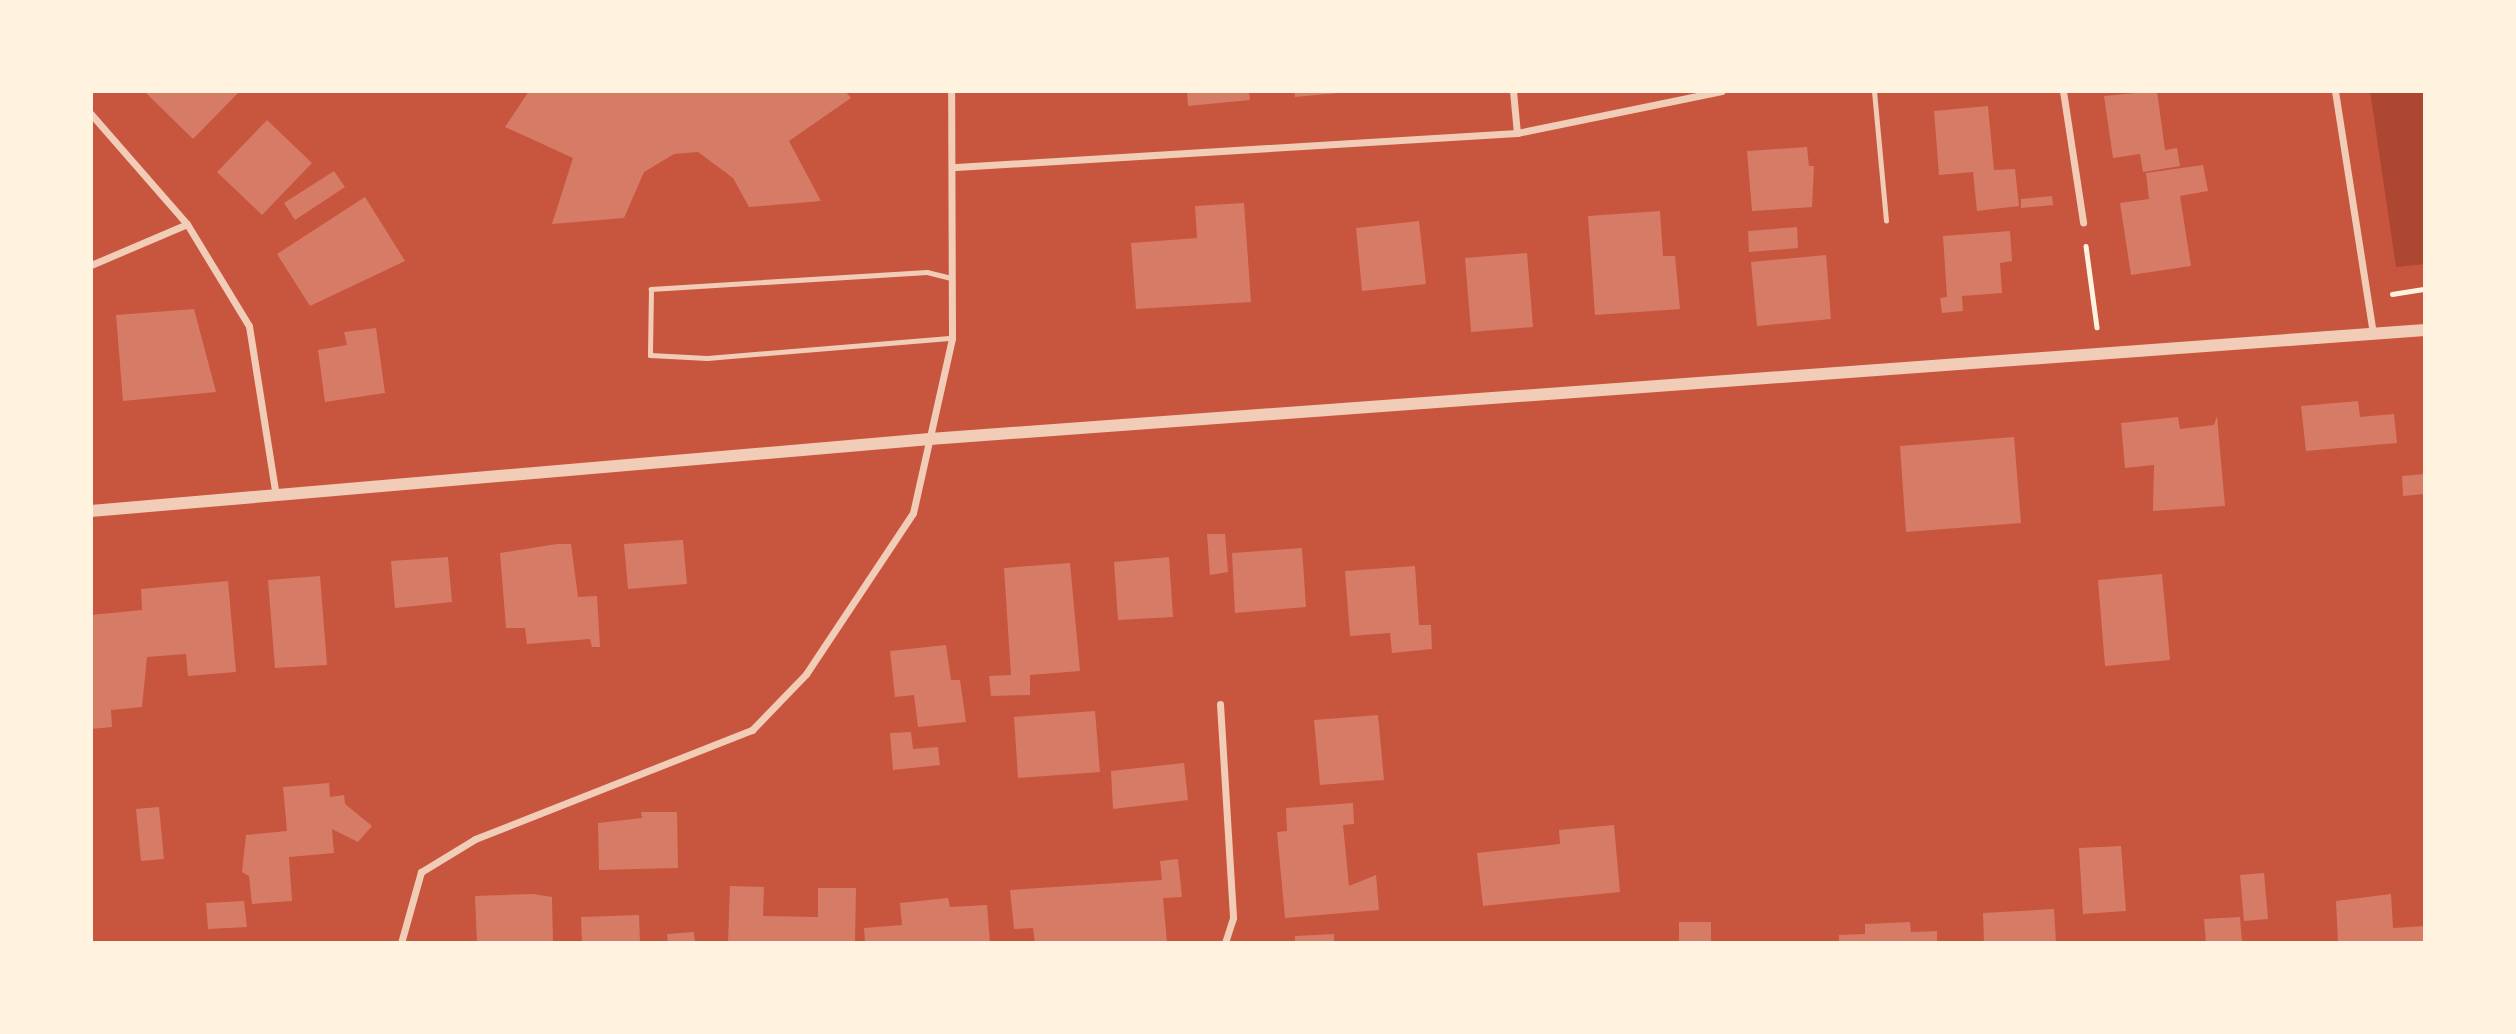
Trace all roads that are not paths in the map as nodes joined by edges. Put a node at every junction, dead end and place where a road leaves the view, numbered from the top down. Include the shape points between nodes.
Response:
1 (951, 91) edge
2 (1513, 91) edge
3 (1722, 91) edge
4 (1874, 91) edge
5 (2063, 91) edge
6 (2335, 91) edge
7 (91, 114) edge
8 (1517, 132) junction
9 (956, 167) junction
10 (1886, 220) dead end
11 (2083, 222) road end
12 (187, 224) junction
13 (91, 265) edge
14 (951, 278) junction
15 (2425, 330) edge
16 (2373, 336) junction
17 (952, 338) junction
18 (930, 439) junction
19 (276, 496) junction
20 (91, 511) edge
21 (1220, 704) dead end
22 (401, 943) edge
23 (1225, 943) edge

1 - 9 street
2 - 8 street
3 - 8 street
4 - 10 lane
5 - 11 street
6 - 16 street
7 - 12 street
8 - 9 street
9 - 14 street
12 - 13 street
12 - 19 street via 249,326
14 - 17 street
14 - 17 lane via 927,272 651,289 650,355 707,358
15 - 16 street
16 - 18 street
17 - 18 street
18 - 19 street
18 - 22 street via 913,513 806,674 752,730 475,839 421,872
19 - 20 street
21 - 23 street via 1233,918

